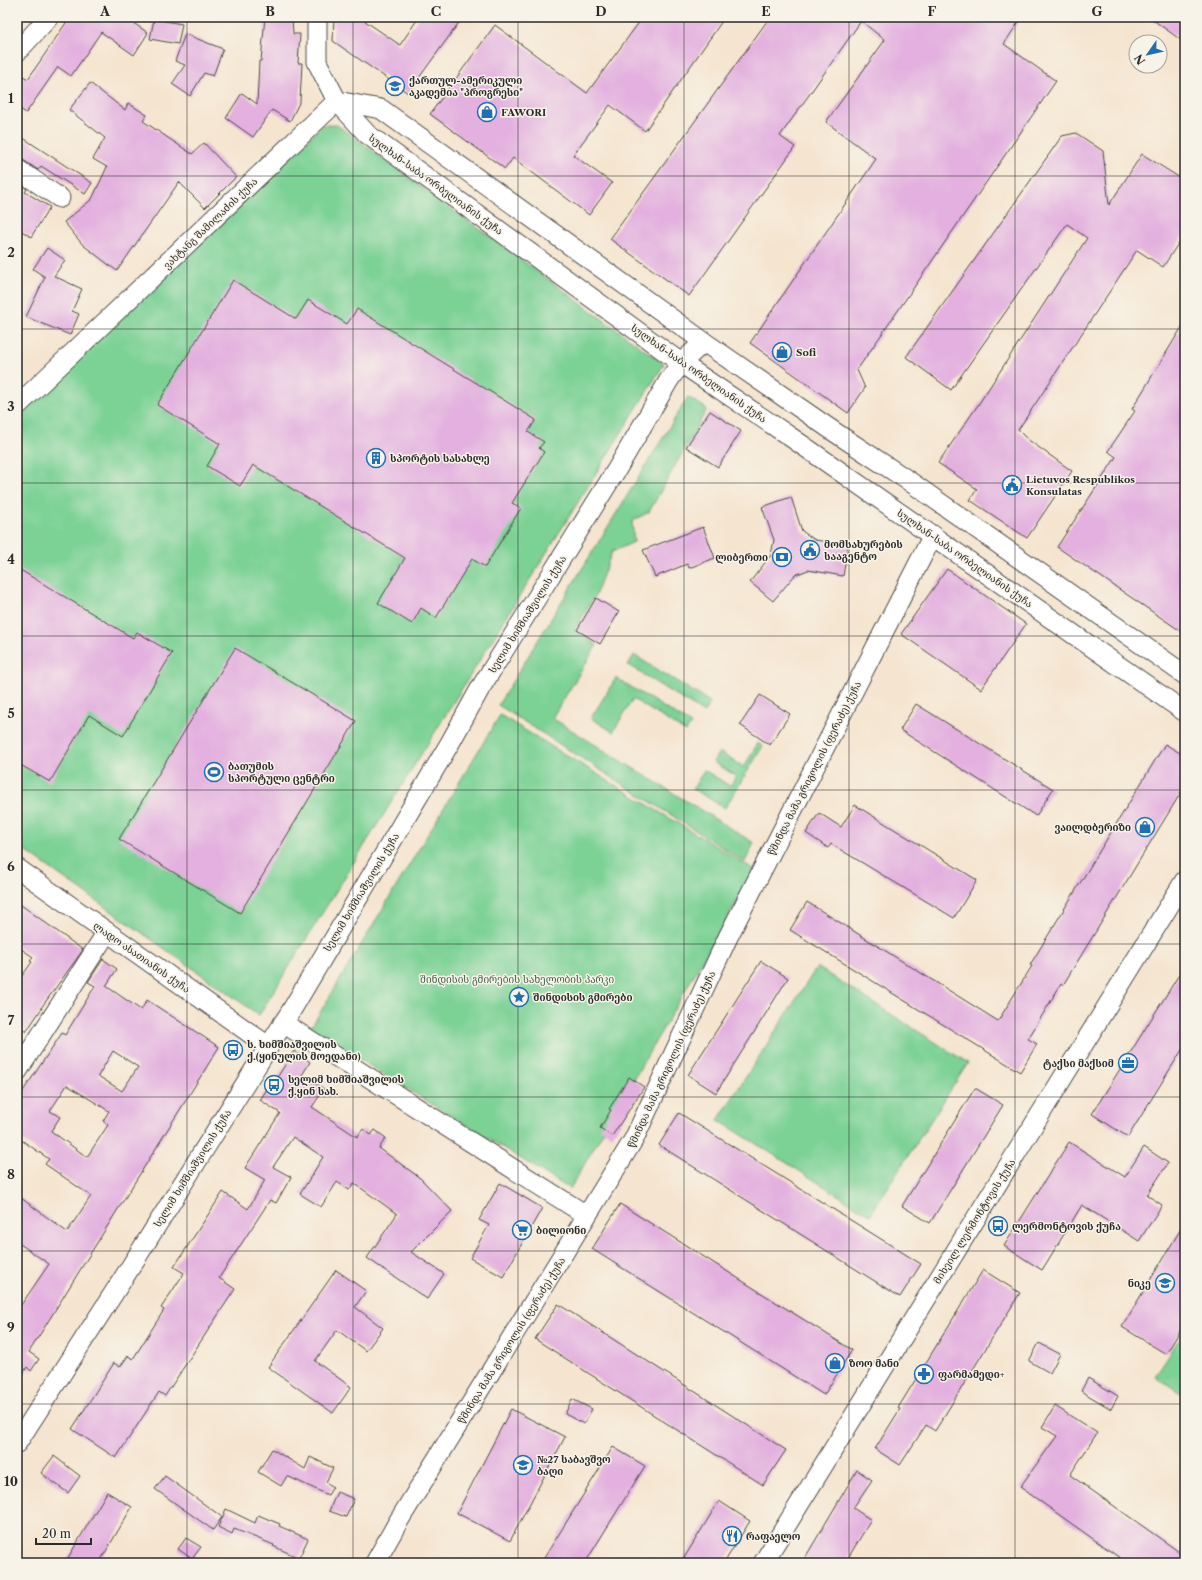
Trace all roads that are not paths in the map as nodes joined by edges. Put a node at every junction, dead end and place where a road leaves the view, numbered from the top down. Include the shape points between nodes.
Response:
1 (49, 17) edge
2 (317, 17) edge
3 (17, 52) edge
4 (337, 101) junction
5 (17, 169) edge
6 (60, 198) dead end
7 (704, 342) junction
8 (681, 363) junction
9 (17, 406) edge
10 (933, 536) junction
11 (1185, 675) edge
12 (1185, 712) edge
13 (17, 868) edge
14 (1185, 880) edge
15 (106, 932) junction
16 (283, 1023) junction
17 (268, 1046) junction
18 (17, 1072) edge
19 (586, 1215) junction
20 (17, 1443) edge
21 (375, 1563) edge
22 (764, 1563) edge

1 - 3 street
2 - 4 street via 317,62
4 - 7 street via 381,109
4 - 8 street, სულხან-საბა ორბელიანის ქუჩა via 367,134
4 - 9 street, ვახტანგ შამილაძის ქუჩა
5 - 6 street
7 - 8 street, სელიმ ხიმშიაშვილის ქუჩა
7 - 11 street via 909,481
8 - 10 street, სულხან-საბა ორბელიანის ქუჩა
8 - 16 street, სელიმ ხიმშიაშვილის ქუჩა via 489,674
10 - 12 street, სულხან-საბა ორბელიანის ქუჩა
10 - 19 street, წმინდა მამა გრიგოლის (ფერაძე) ქუჩა via 728,936 634,1139
13 - 15 street, ლადო ასათიანის ქუჩა
14 - 22 street, მიხეილ ლერმონტოვის ქუჩა
15 - 17 street, ლადო ასათიანის ქუჩა
15 - 18 street
16 - 17 street, სელიმ ხიმშიაშვილის ქუჩა
16 - 19 street
17 - 20 street, სელიმ ხიმშიაშვილის ქუჩა
19 - 21 street, წმინდა მამა გრიგოლის (ფერაძე) ქუჩა via 401,1516

